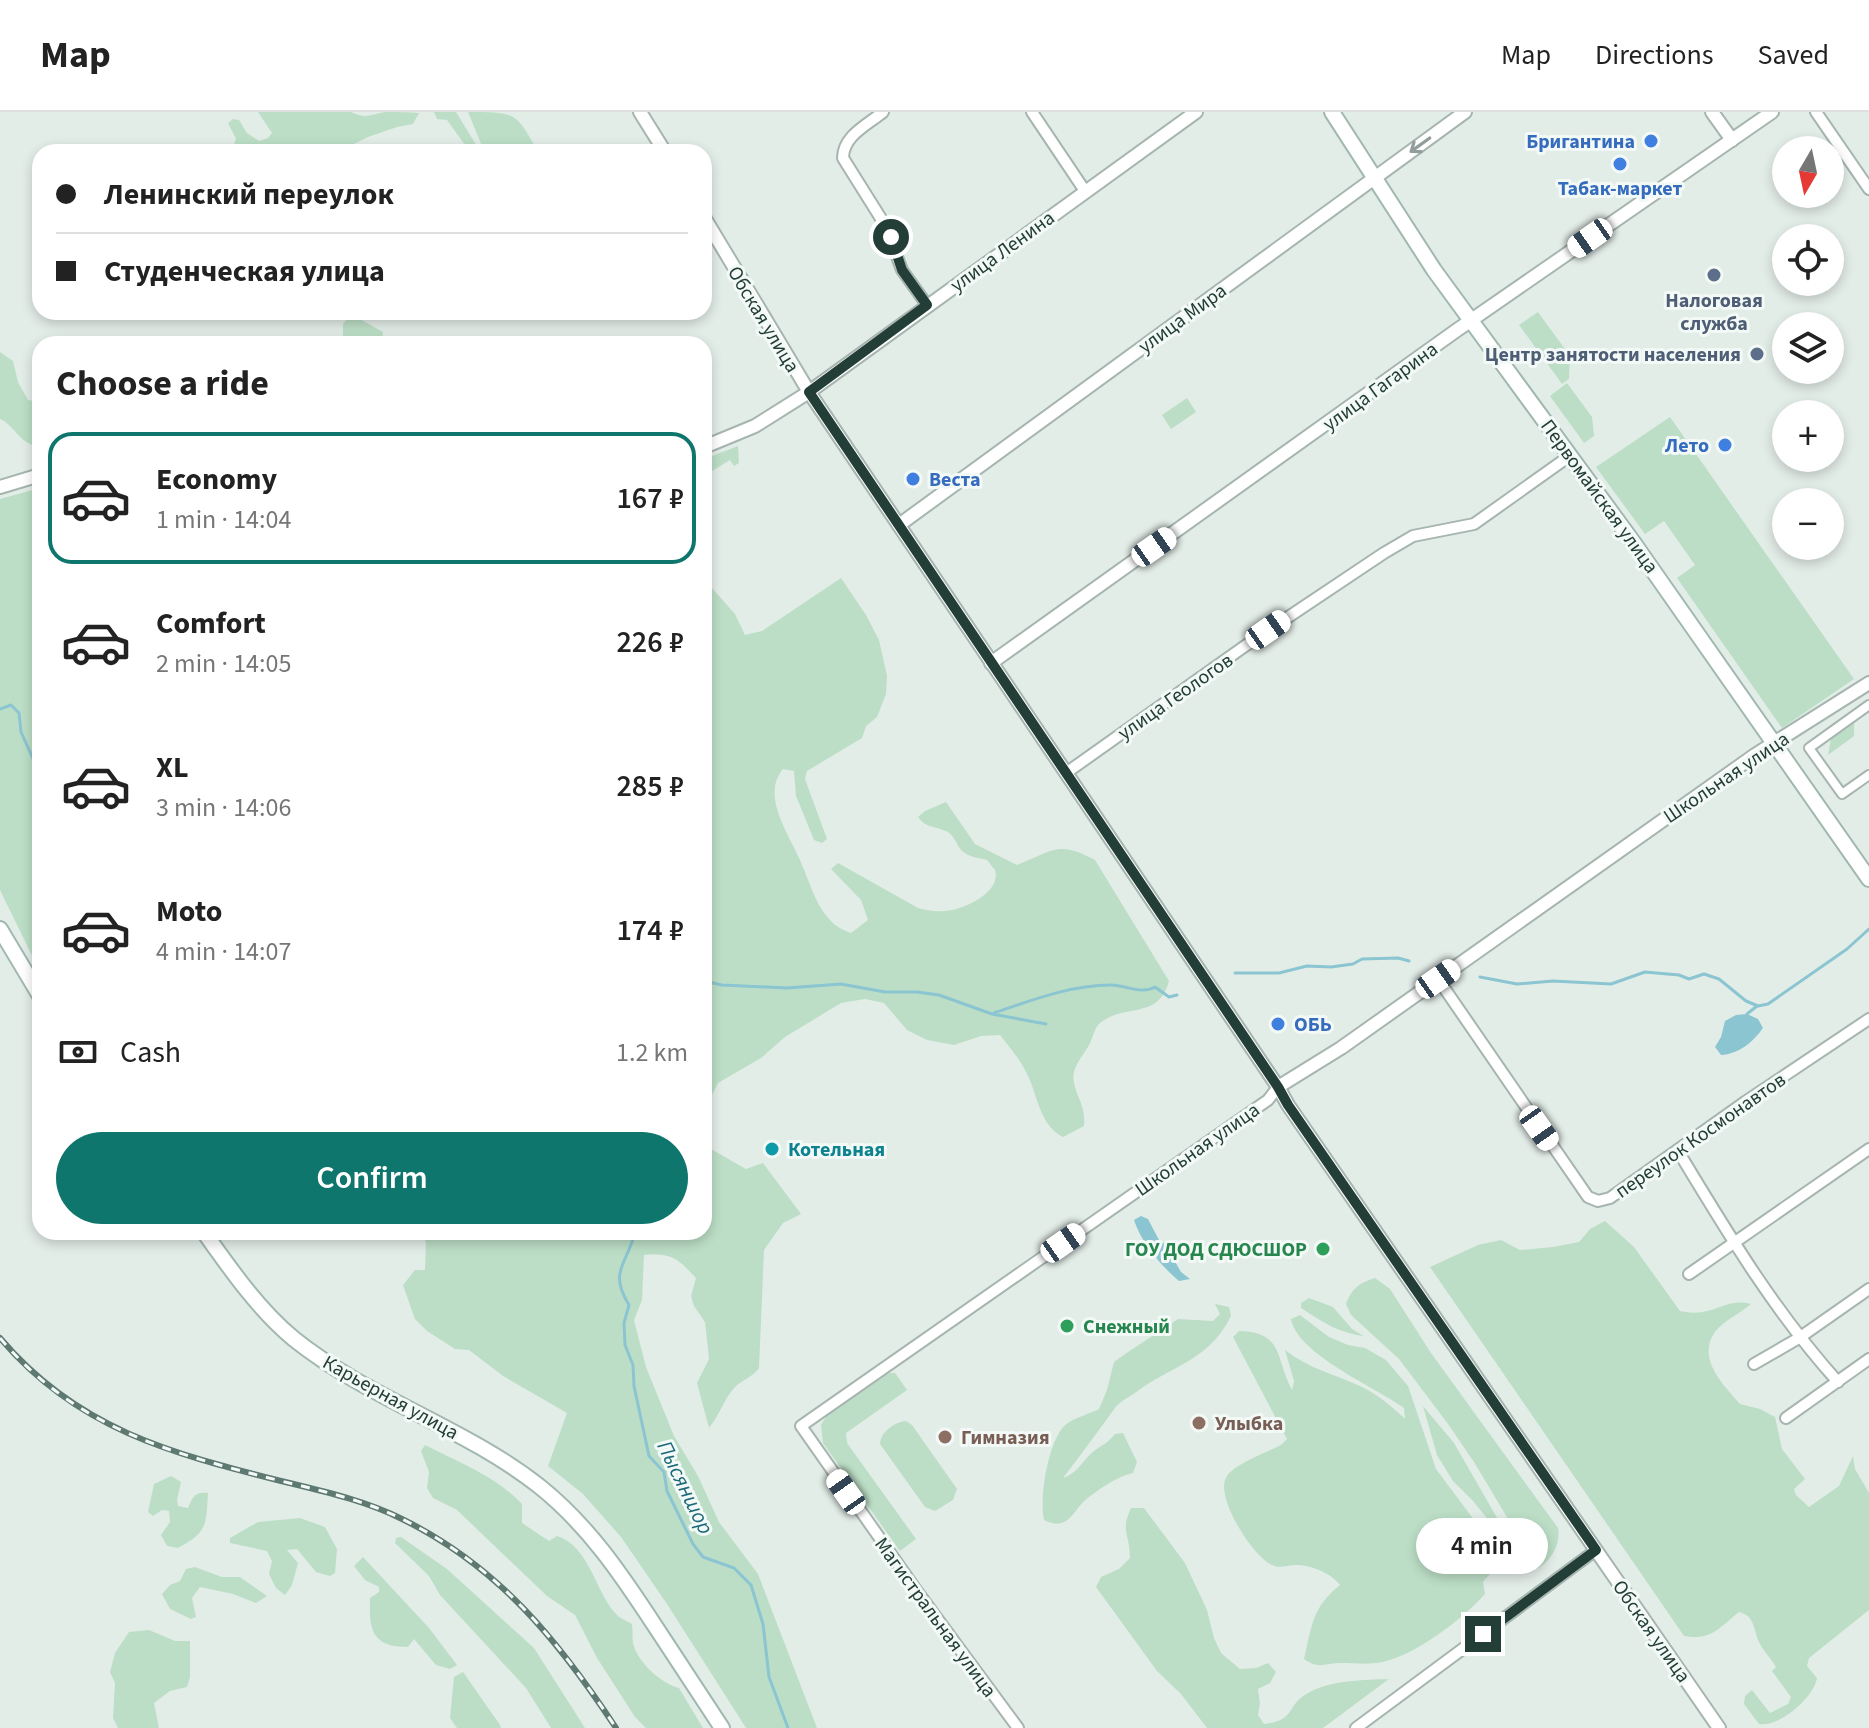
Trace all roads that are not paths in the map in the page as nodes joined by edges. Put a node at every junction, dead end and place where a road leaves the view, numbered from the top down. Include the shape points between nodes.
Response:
1 (640, 112) edge
2 (883, 112) edge
3 (1032, 112) edge
4 (1196, 112) edge
5 (1332, 112) edge
6 (1465, 112) edge
7 (1712, 112) edge
8 (1772, 112) edge
9 (1816, 112) edge
10 (1732, 140) junction
11 (660, 144) edge
12 (1374, 177) junction
13 (1869, 189) edge
14 (1085, 191) junction
15 (712, 230) edge
16 (927, 305) junction
17 (1471, 320) junction
18 (809, 392) junction
19 (712, 444) edge
20 (1571, 455) junction
21 (32, 477) edge
22 (0, 487) edge
23 (899, 525) junction
24 (991, 663) junction
25 (1869, 683) edge
26 (1869, 705) edge
27 (1776, 742) junction
28 (1066, 773) junction
29 (1869, 775) edge
30 (1869, 879) edge
31 (0, 929) edge
32 (1438, 979) junction
33 (32, 983) edge
34 (1869, 1019) edge
35 (1278, 1087) junction
36 (1869, 1149) edge
37 (1678, 1151) junction
38 (210, 1240) edge
39 (1735, 1244) junction
40 (1689, 1274) dead end
41 (1869, 1289) edge
42 (1799, 1338) junction
43 (1869, 1359) edge
44 (1754, 1364) dead end
45 (1838, 1382) junction
46 (1786, 1418) dead end
47 (801, 1426) joint
48 (1596, 1550) junction
49 (722, 1728) edge
50 (1018, 1728) edge
51 (1356, 1728) edge
52 (1719, 1728) edge

1 - 11 street
2 - 16 street via 849,138 843,158 885,225 902,270
3 - 14 street
4 - 14 street, улица Ленина
5 - 12 main road, Первомайская улица
6 -> 12 street, улица Мира
7 - 10 street
8 - 10 street, улица Гагарина
9 - 13 street
10 - 17 street, улица Гагарина
12 - 17 main road, Первомайская улица
12 - 23 street, улица Мира
14 - 16 street, улица Ленина
15 - 18 street, Обская улица
16 - 18 street, улица Ленина
17 - 20 main road, Первомайская улица
17 - 24 street, улица Гагарина
18 - 19 street, улица Ленина via 755,426
18 - 23 street, Обская улица
20 - 27 main road, Первомайская улица
20 - 28 street, улица Геологов via 1474,524 1413,536 1384,553
21 - 22 street
23 - 24 street, Обская улица
24 - 28 street, Обская улица
25 - 27 street, Школьная улица
26 - 29 street via 1809,748 1842,794
27 - 30 main road, Первомайская улица
27 - 32 street, Школьная улица
28 - 35 street, Обская улица
31 - 33 main road
32 - 35 street, Школьная улица
32 - 37 street, переулок Космонавтов via 1588,1197 1610,1198
34 - 37 street, переулок Космонавтов
35 - 47 street, Школьная улица via 1268,1100
35 - 48 street, Обская улица
36 - 39 street
37 - 39 street
38 - 49 main road, Карьерная улица via 257,1302 295,1339 376,1392 498,1457 560,1504 597,1542
39 - 40 street
39 - 42 street
41 - 42 street
42 - 44 street
42 - 45 street
43 - 45 street
45 - 46 street
47 - 50 street, Магистральная улица
48 - 51 street
48 - 52 street, Обская улица

